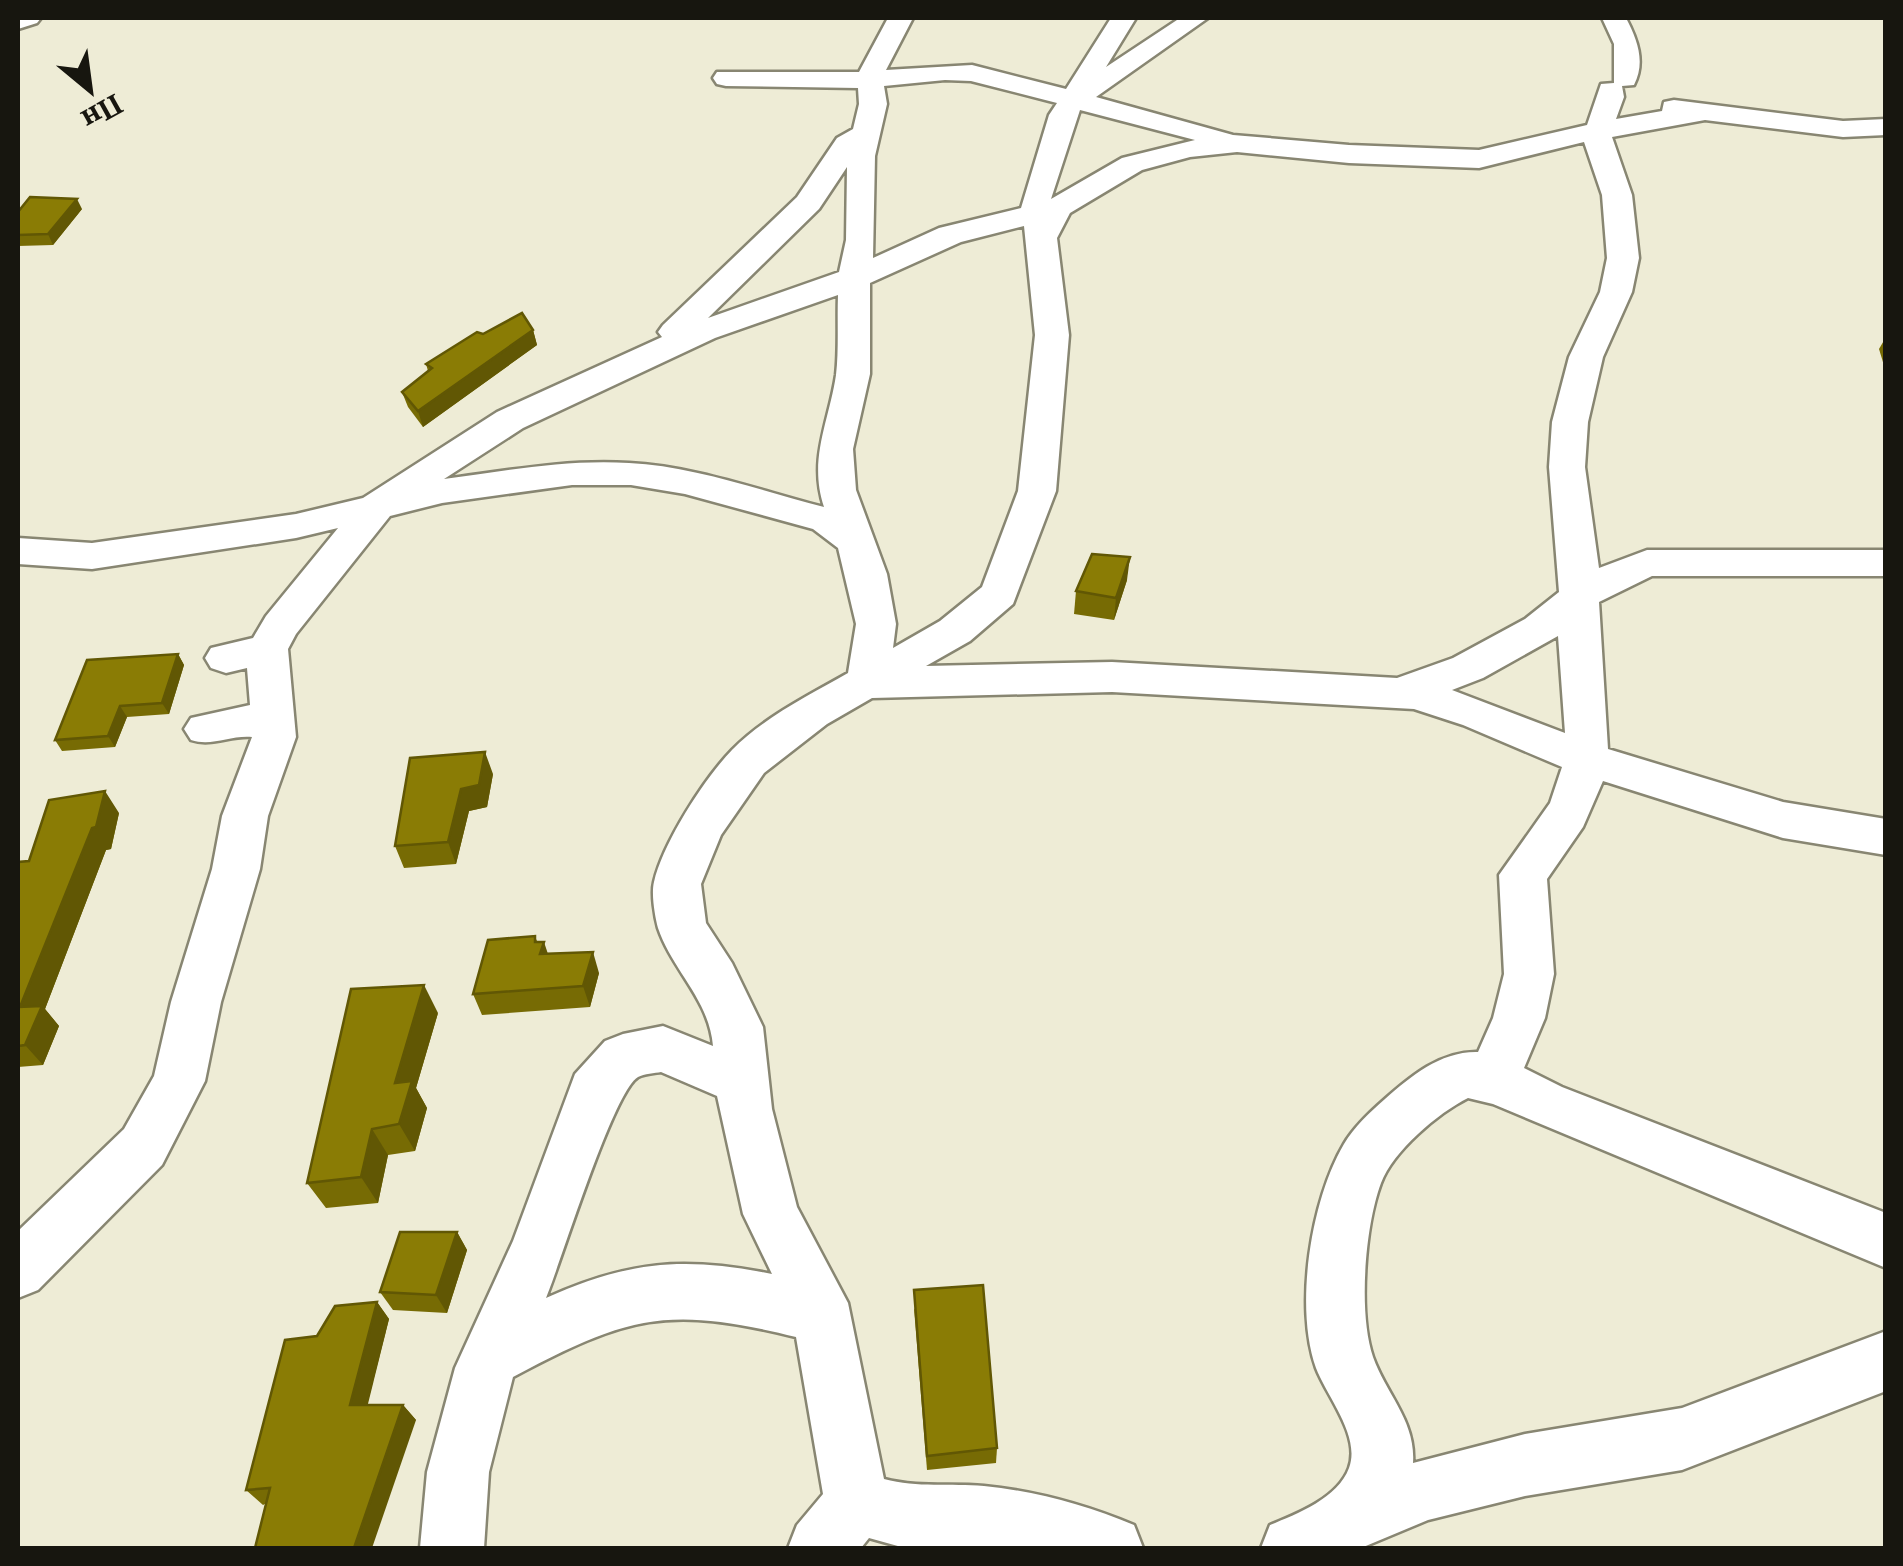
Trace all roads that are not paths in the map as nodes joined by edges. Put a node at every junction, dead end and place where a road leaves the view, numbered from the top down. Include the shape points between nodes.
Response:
1 (28, 18) edge
2 (918, 18) edge
3 (1196, 18) edge
4 (1614, 18) edge
5 (1639, 18) edge
6 (1127, 20) edge
7 (18, 21) edge
8 (896, 29) edge
9 (1627, 44) junction
10 (726, 78) dead end
11 (870, 80) junction
12 (1076, 99) junction
13 (1605, 101) junction
14 (1704, 112) junction
15 (1886, 127) edge
16 (866, 132) junction
17 (1237, 142) junction
18 (1045, 220) junction
19 (854, 278) junction
20 (654, 355) junction
21 (377, 506) junction
22 (856, 542) junction
23 (18, 551) edge
24 (1886, 563) edge
25 (1578, 598) junction
26 (267, 649) junction
27 (226, 658) dead end
28 (865, 681) junction
29 (1399, 692) junction
30 (274, 727) junction
31 (206, 729) dead end
32 (1586, 758) junction
33 (1886, 837) edge
34 (1492, 1081) junction
35 (742, 1082) junction
36 (1886, 1241) edge
37 (18, 1270) edge
38 (821, 1314) junction
39 (490, 1357) junction
40 (1886, 1361) edge
41 (852, 1534) edge
42 (1319, 1536) edge
43 (452, 1548) edge
44 (1112, 1548) edge

1 - 7 street
2 - 8 street
3 - 12 street
4 - 9 street
5 - 9 street
6 - 12 street via 1086,73
8 - 11 street via 873,62
9 - 13 street
10 - 11 street
11 - 12 street via 972,73
11 - 16 street
12 - 17 street
12 - 18 street via 1064,114 1035,203
13 - 14 street
13 - 14 street via 1655,96
13 - 17 street via 1517,150 1479,159
13 - 25 street via 1598,146 1608,162 1623,248 1619,286 1590,345 1567,450
14 - 15 street via 1843,129
16 - 19 street
16 - 20 street via 847,144 808,203
17 - 18 street via 1132,164
18 - 19 street via 950,235
18 - 28 street via 1052,334 1043,446 1017,550 998,594 955,631
19 - 20 street
19 - 22 street via 853,374 835,450 837,490
20 - 21 street via 510,420
21 - 22 street via 572,474 631,474 826,520
21 - 23 street via 296,526 92,556
21 - 26 street
22 - 28 street via 876,624
24 - 25 street via 1648,563
25 - 29 street via 1539,630 1468,668
25 - 32 street
26 - 27 street
26 - 30 street
28 - 29 street via 1112,677
28 - 35 street via 748,761 701,828 677,884 682,927 737,1027
29 - 32 street via 1478,714
30 - 31 street via 234,719
30 - 37 street via 179,1081 143,1147
32 - 33 street via 1783,820
32 - 34 street via 1558,830 1523,875 1529,974
34 - 36 street
34 - 42 street via 1454,1076 1400,1120 1362,1164 1344,1220 1336,1289 1345,1364 1375,1420 1383,1462 1368,1497
35 - 38 street via 771,1214
35 - 39 street via 663,1048 622,1057 594,1091 539,1247
38 - 39 street via 704,1292 634,1294 569,1316
38 - 41 street
39 - 43 street via 458,1472
40 - 42 street via 1682,1439 1427,1490
41 - 44 street via 910,1518 981,1518

